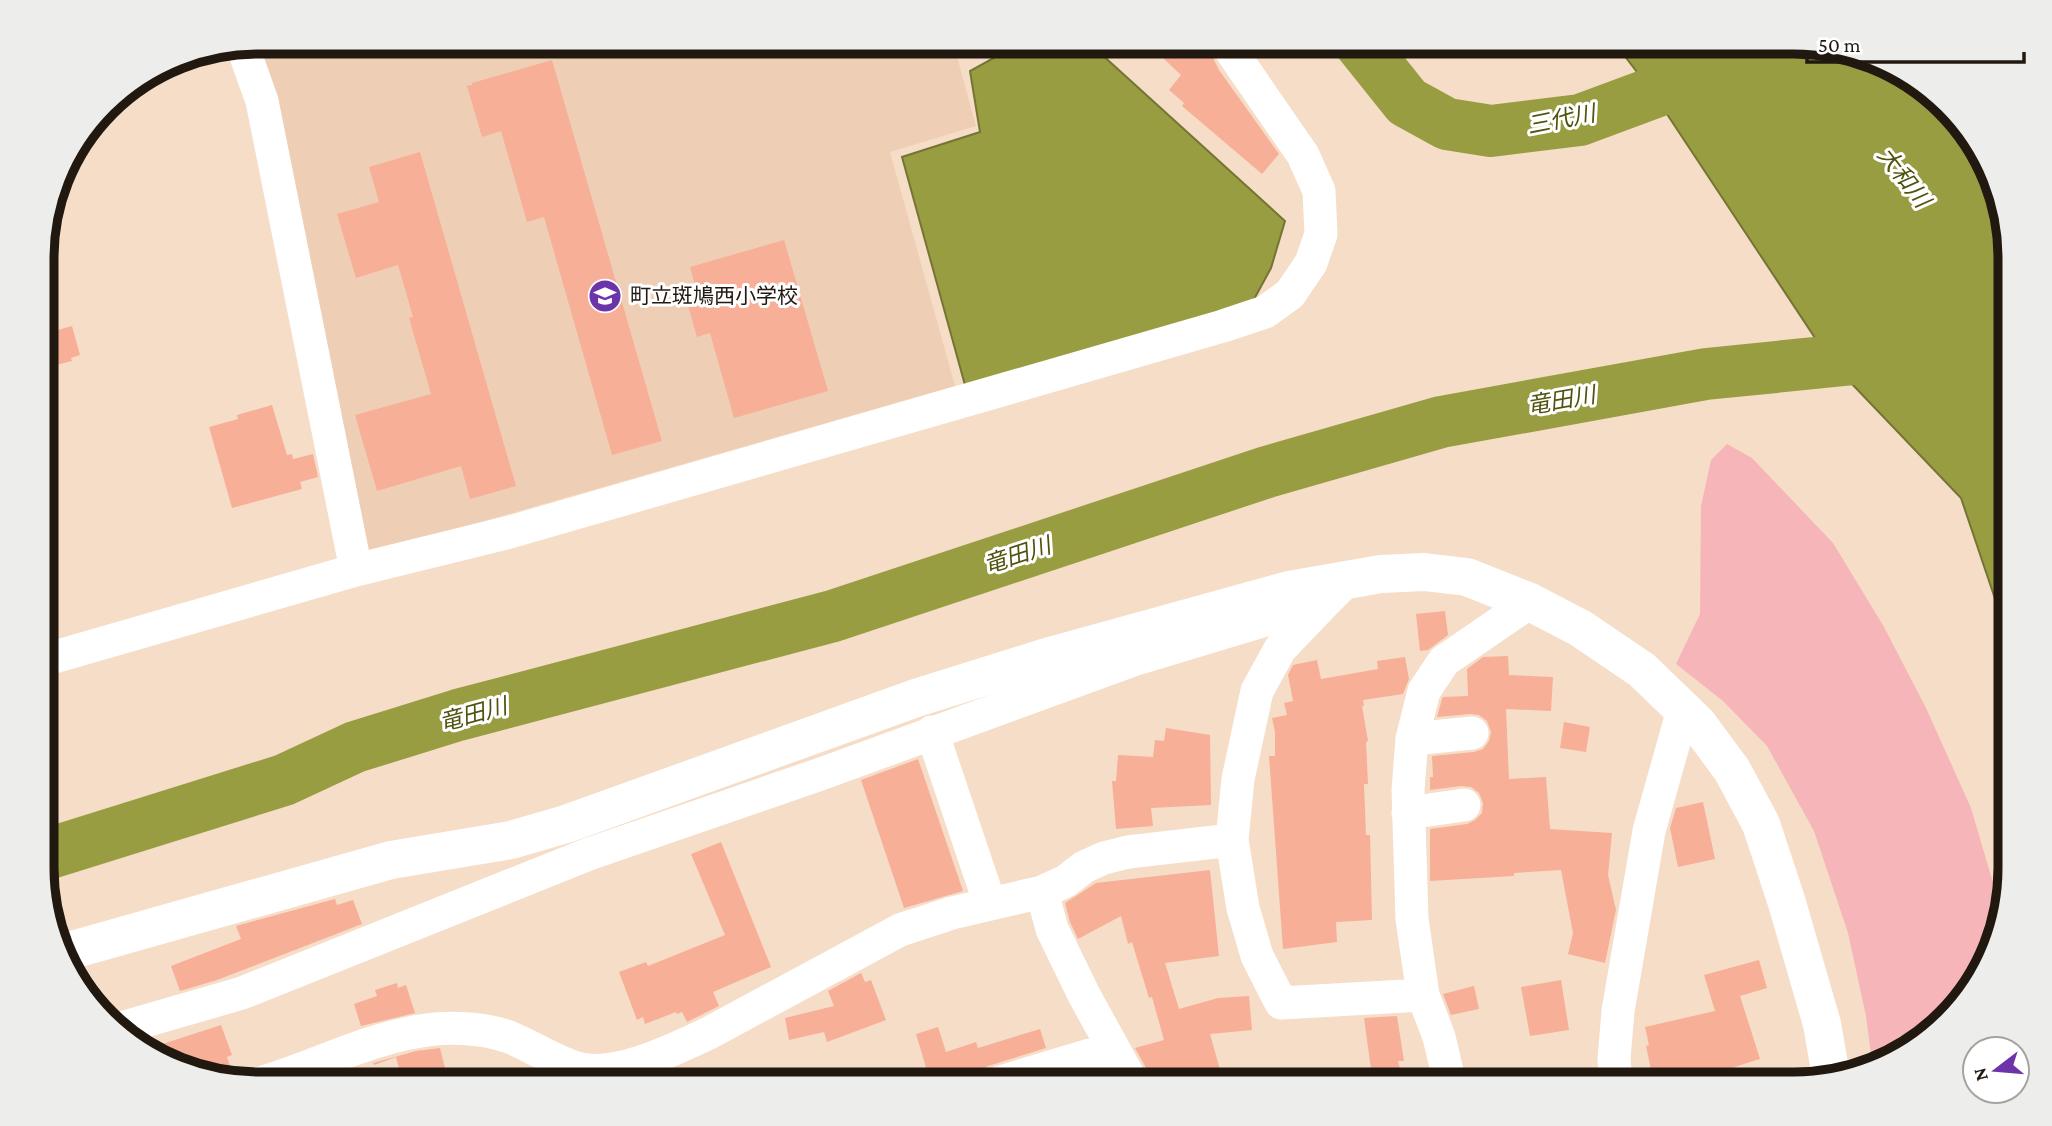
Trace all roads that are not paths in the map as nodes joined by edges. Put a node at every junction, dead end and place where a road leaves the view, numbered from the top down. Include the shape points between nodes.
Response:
1 (1234, 54) edge
2 (246, 55) edge
3 (356, 570) junction
4 (1338, 589) junction
5 (1530, 602) junction
6 (54, 657) edge
7 (1683, 710) junction
8 (932, 732) junction
9 (1472, 733) dead end
10 (1412, 739) junction
11 (1464, 805) dead end
12 (1409, 813) junction
13 (1233, 840) junction
14 (1042, 892) junction
15 (990, 904) junction
16 (72, 950) edge
17 (1423, 995) junction
18 (130, 1025) edge
19 (1113, 1048) junction
20 (1830, 1068) edge
21 (1035, 1071) edge
22 (1126, 1071) edge
23 (1447, 1071) edge
24 (1615, 1071) edge
25 (295, 1072) edge
26 (568, 1072) edge
27 (592, 1072) edge
28 (616, 1072) edge
29 (641, 1072) edge

1 - 3 street via 1303,155 1319,191 1321,234 1311,263 1290,294 1265,312 510,532
2 - 3 street via 262,101
3 - 6 street
4 - 5 street via 1424,572 1467,577
4 - 8 street
4 - 13 street via 1280,649 1257,691 1238,779
4 - 16 street via 1289,590 989,675 511,840 391,860
5 - 7 street via 1580,628 1642,670
5 - 10 street via 1444,661 1424,691
7 - 20 street via 1732,770 1761,824 1822,1024
7 - 24 street via 1649,831 1618,1012
8 - 15 street
8 - 18 street via 589,854 242,993
9 - 10 street
10 - 12 street
11 - 12 street
12 - 17 street via 1412,919
13 - 14 street via 1104,858
13 - 17 street via 1243,908 1257,956 1281,1003
14 - 15 street
14 - 19 street via 1052,929
15 - 29 street via 900,930
17 - 23 street
19 - 21 street
19 - 22 street
25 - 26 street via 387,1038 436,1029 506,1036
27 - 28 street

